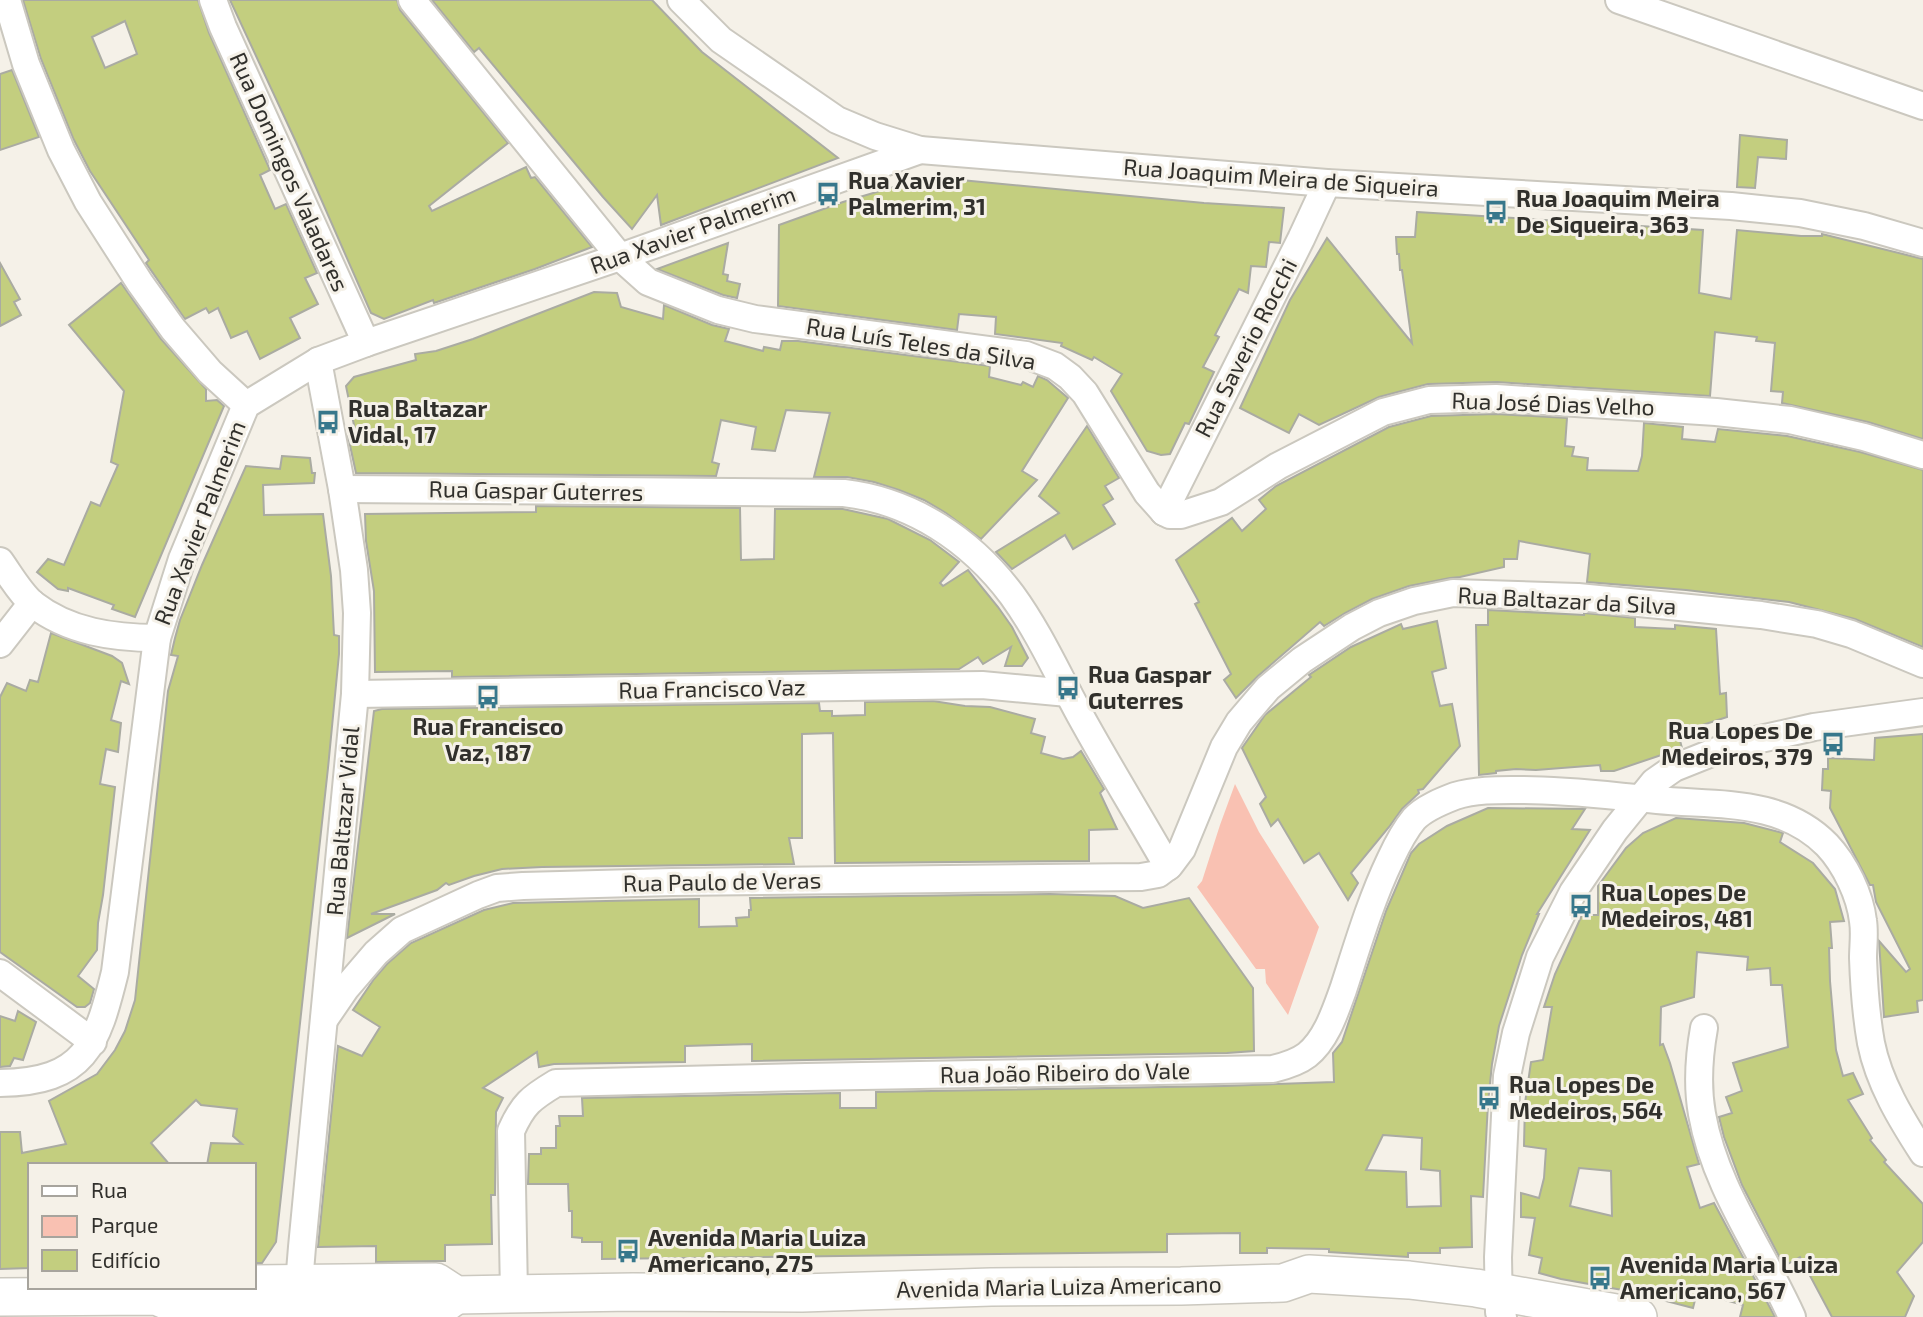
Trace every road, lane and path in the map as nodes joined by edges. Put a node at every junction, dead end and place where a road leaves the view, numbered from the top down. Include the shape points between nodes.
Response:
1 (7, 0) edge
2 (213, 0) edge
3 (412, 0) edge
4 (681, 0) edge
5 (1619, 0) edge
6 (1923, 106) edge
7 (920, 150) junction
8 (1327, 183) junction
9 (1923, 243) edge
10 (620, 257) junction
11 (366, 342) junction
12 (318, 361) junction
13 (246, 405) junction
14 (1923, 455) edge
15 (342, 489) junction
16 (1164, 512) junction
17 (0, 561) edge
18 (32, 603) junction
19 (157, 638) junction
20 (0, 644) edge
21 (1923, 664) edge
22 (1068, 693) junction
23 (355, 694) junction
24 (1923, 712) edge
25 (1640, 799) junction
26 (1168, 867) junction
27 (0, 973) edge
28 (324, 1020) junction
29 (1703, 1028) dead end
30 (93, 1042) junction
31 (0, 1083) edge
32 (1923, 1153) edge
33 (256, 1285) edge
34 (166, 1292) edge
35 (514, 1294) junction
36 (0, 1297) edge
37 (301, 1303) edge
38 (802, 1305) edge
39 (1506, 1310) edge
40 (1638, 1317) edge
41 (1792, 1317) edge

1 - 13 street via 26,64 88,202 173,329
2 - 11 street, Rua Domingos Valadares
3 - 10 street, Rua Luís Teles da Silva
4 - 7 street, Rua Joaquim Meira de Siqueira via 721,40 836,120
5 - 6 street
7 - 8 street, Rua Joaquim Meira de Siqueira
7 - 10 street, Rua Xavier Palmerim
8 - 9 street, Rua Joaquim Meira de Siqueira via 1731,206 1864,226
8 - 16 street, Rua Saverio Rocchi
10 - 11 street, Rua Xavier Palmerim
10 - 16 street, Rua Luís Teles da Silva via 648,282 718,310 815,329 1026,355 1055,366 1085,393 1141,484
11 - 12 street, Rua Xavier Palmerim
12 - 13 street, Rua Xavier Palmerim
12 - 15 street, Rua Baltazar Vidal
13 - 19 street, Rua Xavier Palmerim via 182,559
14 - 16 street, Rua José Dias Velho via 1790,420 1496,398 1429,400 1383,412 1278,466 1221,502 1181,515
15 - 22 street, Rua Gaspar Guterres via 844,493 891,502 954,536 986,564 1012,595
15 - 23 street, Rua Baltazar Vidal via 357,613
17 - 18 street
18 - 19 street via 83,629
18 - 20 street
19 - 30 street, Rua Xavier Palmerim via 115,972
21 - 26 street, Rua Baltazar da Silva via 1851,634 1761,615 1565,597 1452,593 1414,601 1352,627 1268,688 1224,747 1182,849
22 - 23 street, Rua Francisco Vaz via 982,685
22 - 26 street, Rua Gaspar Guterres
23 - 28 street, Rua Baltazar Vidal
24 - 25 street via 1814,727 1729,746 1674,768
25 - 32 street, Rua João Ribeiro do Vale via 1723,803 1773,812 1827,845 1844,868 1863,921 1866,1008 1882,1082
25 - 35 street, Rua João Ribeiro do Vale via 1557,790 1499,790 1458,795 1415,818 1380,882 1336,1011 1321,1040 1308,1055 1273,1069 556,1083 520,1111 511,1131
25 - 39 street via 1573,892 1540,957 1516,1033 1507,1076 1499,1231
26 - 28 street, Rua Paulo de Veras via 1141,877 497,888 402,930 376,953
27 - 30 street
28 - 37 street, Rua Baltazar Vidal
29 - 41 street via 1699,1056 1702,1114 1717,1168
30 - 31 street, Rua Xavier Palmerim via 73,1065 51,1076
33 - 37 main road, Avenida Maria Luiza Americano
34 - 36 main road, Avenida Maria Luiza Americano
34 - 37 main road, Avenida Maria Luiza Americano via 185,1308
35 - 37 main road, Avenida Maria Luiza Americano via 456,1295 438,1308
35 - 38 main road, Avenida Maria Luiza Americano
38 - 39 main road, Avenida Maria Luiza Americano via 991,1287 1283,1283 1308,1294
39 - 40 main road, Avenida Maria Luiza Americano

